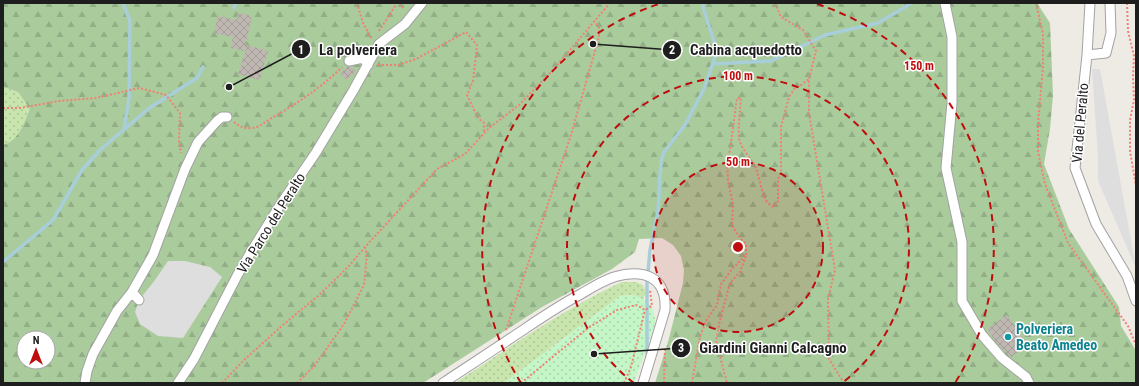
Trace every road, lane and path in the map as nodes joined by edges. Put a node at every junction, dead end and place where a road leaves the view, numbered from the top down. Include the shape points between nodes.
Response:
1 (357, 3) edge
2 (422, 3) edge
3 (610, 3) edge
4 (775, 3) edge
5 (945, 3) edge
6 (1036, 3) edge
7 (1090, 3) edge
8 (1110, 3) edge
9 (1127, 3) edge
10 (594, 21) junction
11 (373, 39) dead end
12 (1087, 55) junction
13 (349, 61) joint
14 (368, 65) junction
15 (809, 79) junction
16 (3, 108) edge
17 (227, 117) joint
18 (484, 133) junction
19 (185, 169) junction
20 (1136, 186) edge
21 (365, 247) junction
22 (746, 256) junction
23 (651, 278) junction
24 (132, 292) junction
25 (139, 300) dead end
26 (1136, 301) edge
27 (645, 310) junction
28 (1136, 344) edge
29 (501, 345) junction
30 (665, 347) dead end
31 (85, 383) edge
32 (178, 383) edge
33 (222, 383) edge
34 (297, 383) edge
35 (443, 383) edge
36 (521, 383) edge
37 (624, 383) edge
38 (643, 383) edge
39 (664, 383) edge
40 (692, 383) edge
41 (727, 383) edge
42 (844, 383) edge
43 (1029, 383) edge

1 - 11 path via 363,23
2 - 14 street, Via Parco del Peralto via 405,24 379,44
3 - 10 path
4 - 15 path via 781,17 803,30 816,51
5 - 43 street via 952,37 952,103 946,168 962,242 962,301 982,335 1002,358 1026,377
6 - 28 path via 1043,34 1044,67 1038,123 1038,152 1045,184 1068,243 1128,326
7 - 12 street, Via del Peralto
8 - 12 street via 1110,33 1106,53
9 - 20 path via 1128,31 1134,56 1130,151
10 - 18 path via 519,105
10 - 29 path via 599,27 600,37 572,135
12 - 26 street, Via del Peralto via 1075,168 1096,224 1127,276
13 - 14 street via 363,58
13 - 17 path via 291,107 257,127 241,127
14 - 18 path via 398,65 416,59 466,32 477,45 473,81 467,96 478,118 484,123
14 - 32 street, Via Parco del Peralto via 315,154 250,252
15 - 22 path via 795,88 789,97 781,127 781,170 778,180 778,201 774,207 768,203 754,165 741,145 738,119 741,98 737,98 727,161 728,180 733,205 732,226 746,244
15 - 42 path via 809,113 835,270 828,299 829,359
16 - 19 path via 96,98 139,88 166,95 180,113 179,142
17 - 19 street via 217,121 198,142
18 - 21 path via 465,154 437,170
19 - 24 street via 153,255
21 - 33 path via 318,296 244,360
21 - 34 path via 367,255 364,284 344,324 315,365
22 - 40 path via 721,284 717,305 706,319 700,336
22 - 41 path via 740,272 730,283 716,341
23 - 27 path via 652,306
23 - 29 street via 636,273 613,278 563,303
23 - 38 street via 660,284 664,294 665,310
24 - 25 street
24 - 31 street via 117,311 93,354
27 - 36 path via 636,305 617,310 588,328
27 - 37 path via 631,367
29 - 35 street
30 - 39 path

